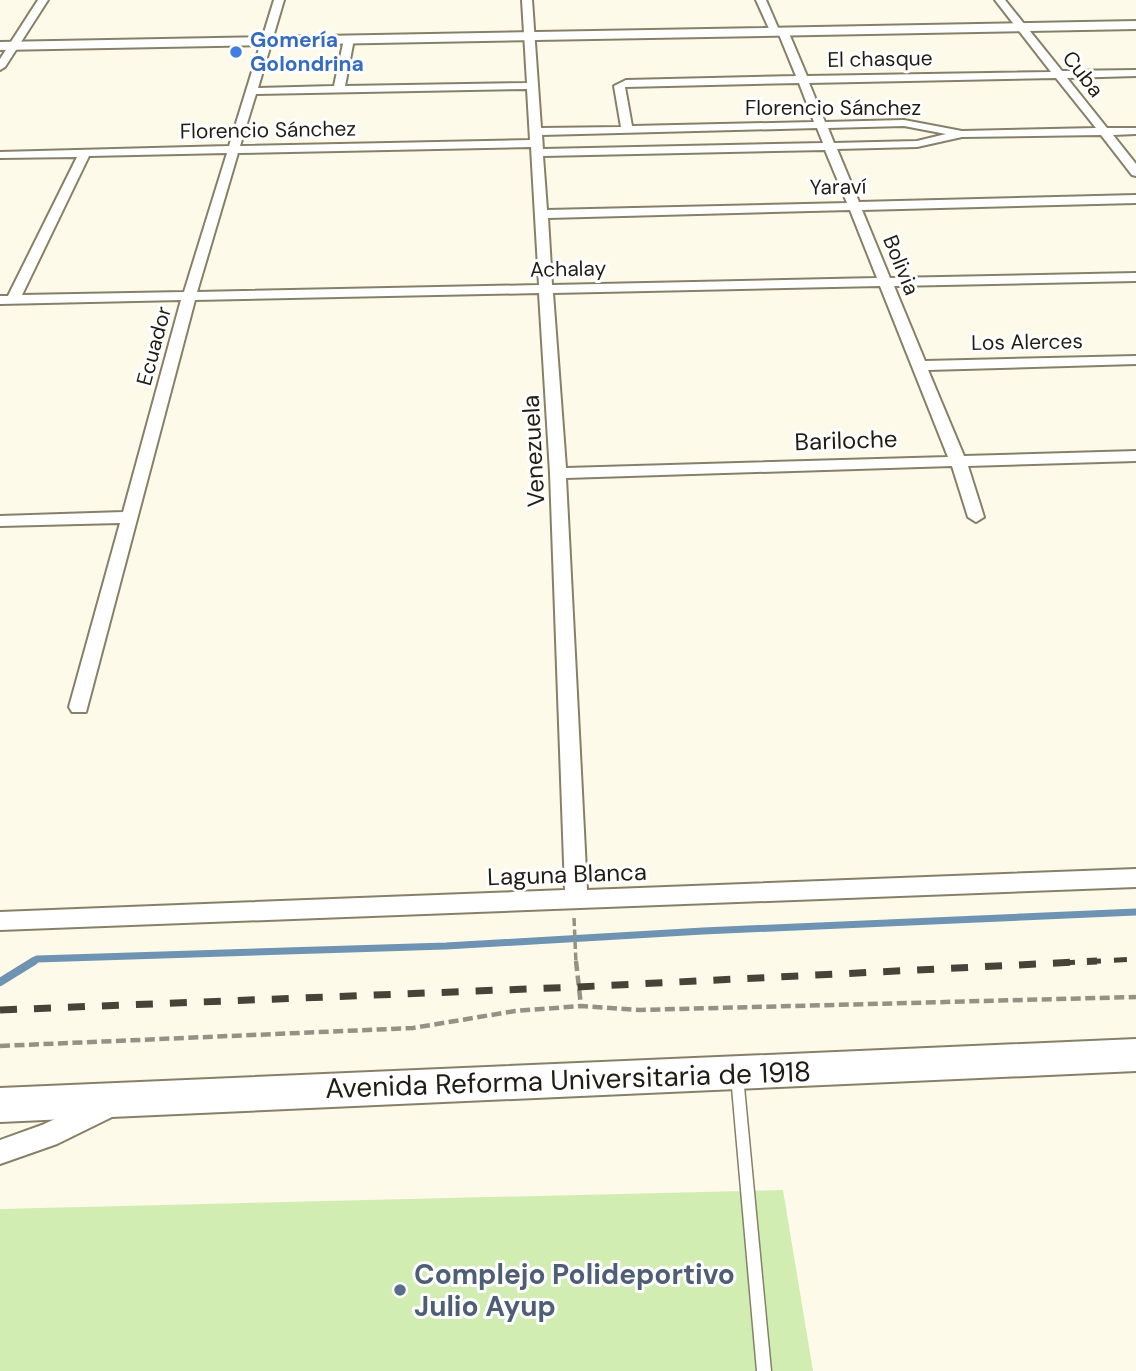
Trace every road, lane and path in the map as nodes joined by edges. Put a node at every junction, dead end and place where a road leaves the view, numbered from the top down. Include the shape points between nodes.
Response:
1 (43, 0) edge
2 (279, 0) edge
3 (527, 0) edge
4 (761, 0) edge
5 (1000, 0) edge
6 (1136, 25) edge
7 (1021, 27) junction
8 (779, 31) junction
9 (529, 36) junction
10 (349, 39) junction
11 (267, 41) junction
12 (7, 46) edge
13 (0, 67) edge
14 (1136, 74) edge
15 (1059, 75) junction
16 (803, 79) junction
17 (533, 86) junction
18 (339, 89) junction
19 (252, 91) junction
20 (821, 125) junction
21 (627, 130) junction
22 (1104, 131) junction
23 (1136, 131) edge
24 (962, 134) junction
25 (536, 143) junction
26 (830, 147) junction
27 (234, 150) junction
28 (85, 153) junction
29 (0, 155) edge
30 (1136, 172) edge
31 (1136, 198) edge
32 (854, 206) junction
33 (541, 214) junction
34 (1136, 277) edge
35 (885, 282) junction
36 (546, 290) junction
37 (189, 297) junction
38 (6, 300) edge
39 (1136, 360) edge
40 (919, 366) junction
41 (1136, 456) edge
42 (958, 461) junction
43 (558, 473) junction
44 (130, 517) junction
45 (976, 517) dead end
46 (0, 521) edge
47 (79, 707) dead end
48 (1136, 878) edge
49 (576, 900) junction
50 (0, 921) edge
51 (573, 928) dead end
52 (1136, 997) edge
53 (581, 1006) junction
54 (0, 1046) edge
55 (1136, 1055) edge
56 (737, 1072) junction
57 (122, 1099) junction
58 (0, 1105) edge
59 (0, 1152) edge
60 (764, 1371) edge

1 - 12 street
2 - 11 street, Ecuador
3 - 9 street, Venezuela
4 - 8 street, Bolivia
5 - 7 street, Cuba
6 - 7 main road
7 - 8 main road
7 - 15 street, Cuba
8 - 9 main road
8 - 16 street, Bolivia
9 - 10 main road
9 - 17 street, Venezuela
10 - 11 main road
10 - 18 street
11 - 12 main road
11 - 19 street, Ecuador
12 - 13 street
14 - 15 street, El chasque
15 - 16 street, El chasque
15 - 22 street, Cuba
16 - 20 street, Bolivia
16 - 21 street, El chasque via 626,83 619,86
17 - 18 street
17 - 25 street, Venezuela
18 - 19 street
19 - 27 street, Ecuador
20 - 21 street, Florencio Sánchez
20 - 24 street, Florencio Sánchez via 904,123
20 - 26 street, Bolivia
21 - 25 street, Florencio Sánchez
22 - 23 street, Florencio Sánchez
22 - 24 street, Florencio Sánchez
22 - 30 street, Cuba
24 - 26 street, Florencio Sánchez via 917,144
25 - 26 street, Florencio Sánchez
25 - 27 street, Florencio Sánchez
25 - 33 street, Venezuela
26 - 32 street, Bolivia
27 - 28 street, Florencio Sánchez
27 - 37 street, Ecuador
28 - 29 street, Florencio Sánchez
28 - 38 street
31 - 32 street, Yaraví
32 - 33 street, Yaraví
32 - 35 street, Bolivia
33 - 36 street, Venezuela
34 - 35 street, Achalay
35 - 36 street, Achalay
35 - 40 street, Bolivia
36 - 37 street, Achalay
36 - 43 street, Venezuela
37 - 38 street, Achalay
37 - 44 street, Ecuador
39 - 40 street, Los Alerces
40 - 42 street, Bolivia
41 - 42 street, Bariloche
42 - 43 street, Bariloche
42 - 45 street, Bolivia
43 - 49 street, Venezuela
44 - 46 street
44 - 47 street, Ecuador
48 - 49 street, Laguna Blanca
49 - 50 street, Laguna Blanca
51 - 53 path
52 - 53 path via 640,1010
53 - 54 path via 413,1028
55 - 56 main road, Avenida Reforma Universitaria de 1918
56 - 57 main road, Avenida Reforma Universitaria de 1918
56 - 60 lane
57 - 58 main road, Avenida Reforma Universitaria de 1918
57 - 59 street via 48,1135

